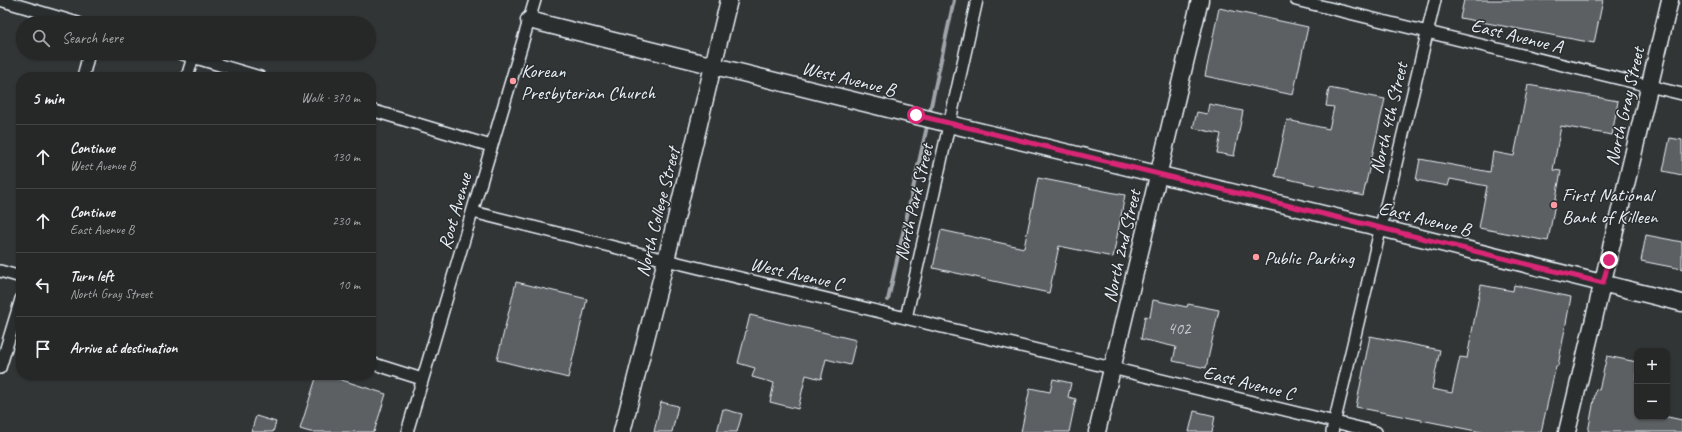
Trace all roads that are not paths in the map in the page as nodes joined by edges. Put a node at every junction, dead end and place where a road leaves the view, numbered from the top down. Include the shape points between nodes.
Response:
1 (0, 0) edge
2 (535, 0) edge
3 (729, 0) edge
4 (977, 0) edge
5 (1200, 0) edge
6 (1296, 0) edge
7 (1435, 0) edge
8 (1670, 0) edge
9 (54, 16) edge
10 (529, 20) junction
11 (1427, 32) junction
12 (87, 60) edge
13 (192, 60) edge
14 (203, 60) edge
15 (714, 64) junction
16 (84, 72) edge
17 (188, 72) edge
18 (243, 72) edge
19 (1650, 86) junction
20 (1682, 94) edge
21 (376, 112) edge
22 (945, 123) junction
23 (491, 146) junction
24 (1159, 174) junction
25 (473, 212) junction
26 (1381, 228) junction
27 (666, 260) junction
28 (0, 271) edge
29 (16, 276) edge
30 (1603, 283) junction
31 (1682, 302) edge
32 (16, 315) edge
33 (906, 318) junction
34 (376, 365) edge
35 (0, 368) edge
36 (1112, 368) junction
37 (422, 379) junction
38 (1334, 427) edge
39 (408, 432) edge
40 (622, 432) edge
41 (1097, 432) edge
42 (1376, 432) edge
43 (1567, 432) edge

1 - 9 street
2 - 10 street, Root Avenue
3 - 15 street, North College Street
4 - 22 street, North Park Street
5 - 24 street, North 2nd Street
6 - 11 street, East Avenue A
7 - 11 street, North 4th Street
8 - 19 street, North Gray Street
10 - 15 street, West Avenue B
10 - 23 street, Root Avenue
11 - 19 street, East Avenue A
11 - 26 street, North 4th Street
12 - 16 street
13 - 17 street
14 - 18 street
15 - 22 street, West Avenue B
15 - 27 street, North College Street
19 - 20 street, East Avenue A
19 - 30 street, North Gray Street
21 - 23 street
22 - 24 street, West Avenue B
22 - 33 street, North Park Street
23 - 25 street, Root Avenue
24 - 26 street, East Avenue B
24 - 36 street, North 2nd Street
25 - 27 street, West Avenue C
25 - 37 street, Root Avenue
26 - 30 street, East Avenue B
26 - 38 street, North 4th Street
27 - 33 street, West Avenue C
27 - 40 street, North College Street
28 - 29 street
30 - 31 street, East Avenue B
30 - 43 street, North Gray Street
32 - 35 street
33 - 36 street, West Avenue C
34 - 37 street
36 - 38 street, East Avenue C
36 - 41 street, North 2nd Street
37 - 39 street, Root Avenue
38 - 42 street, East Avenue C

